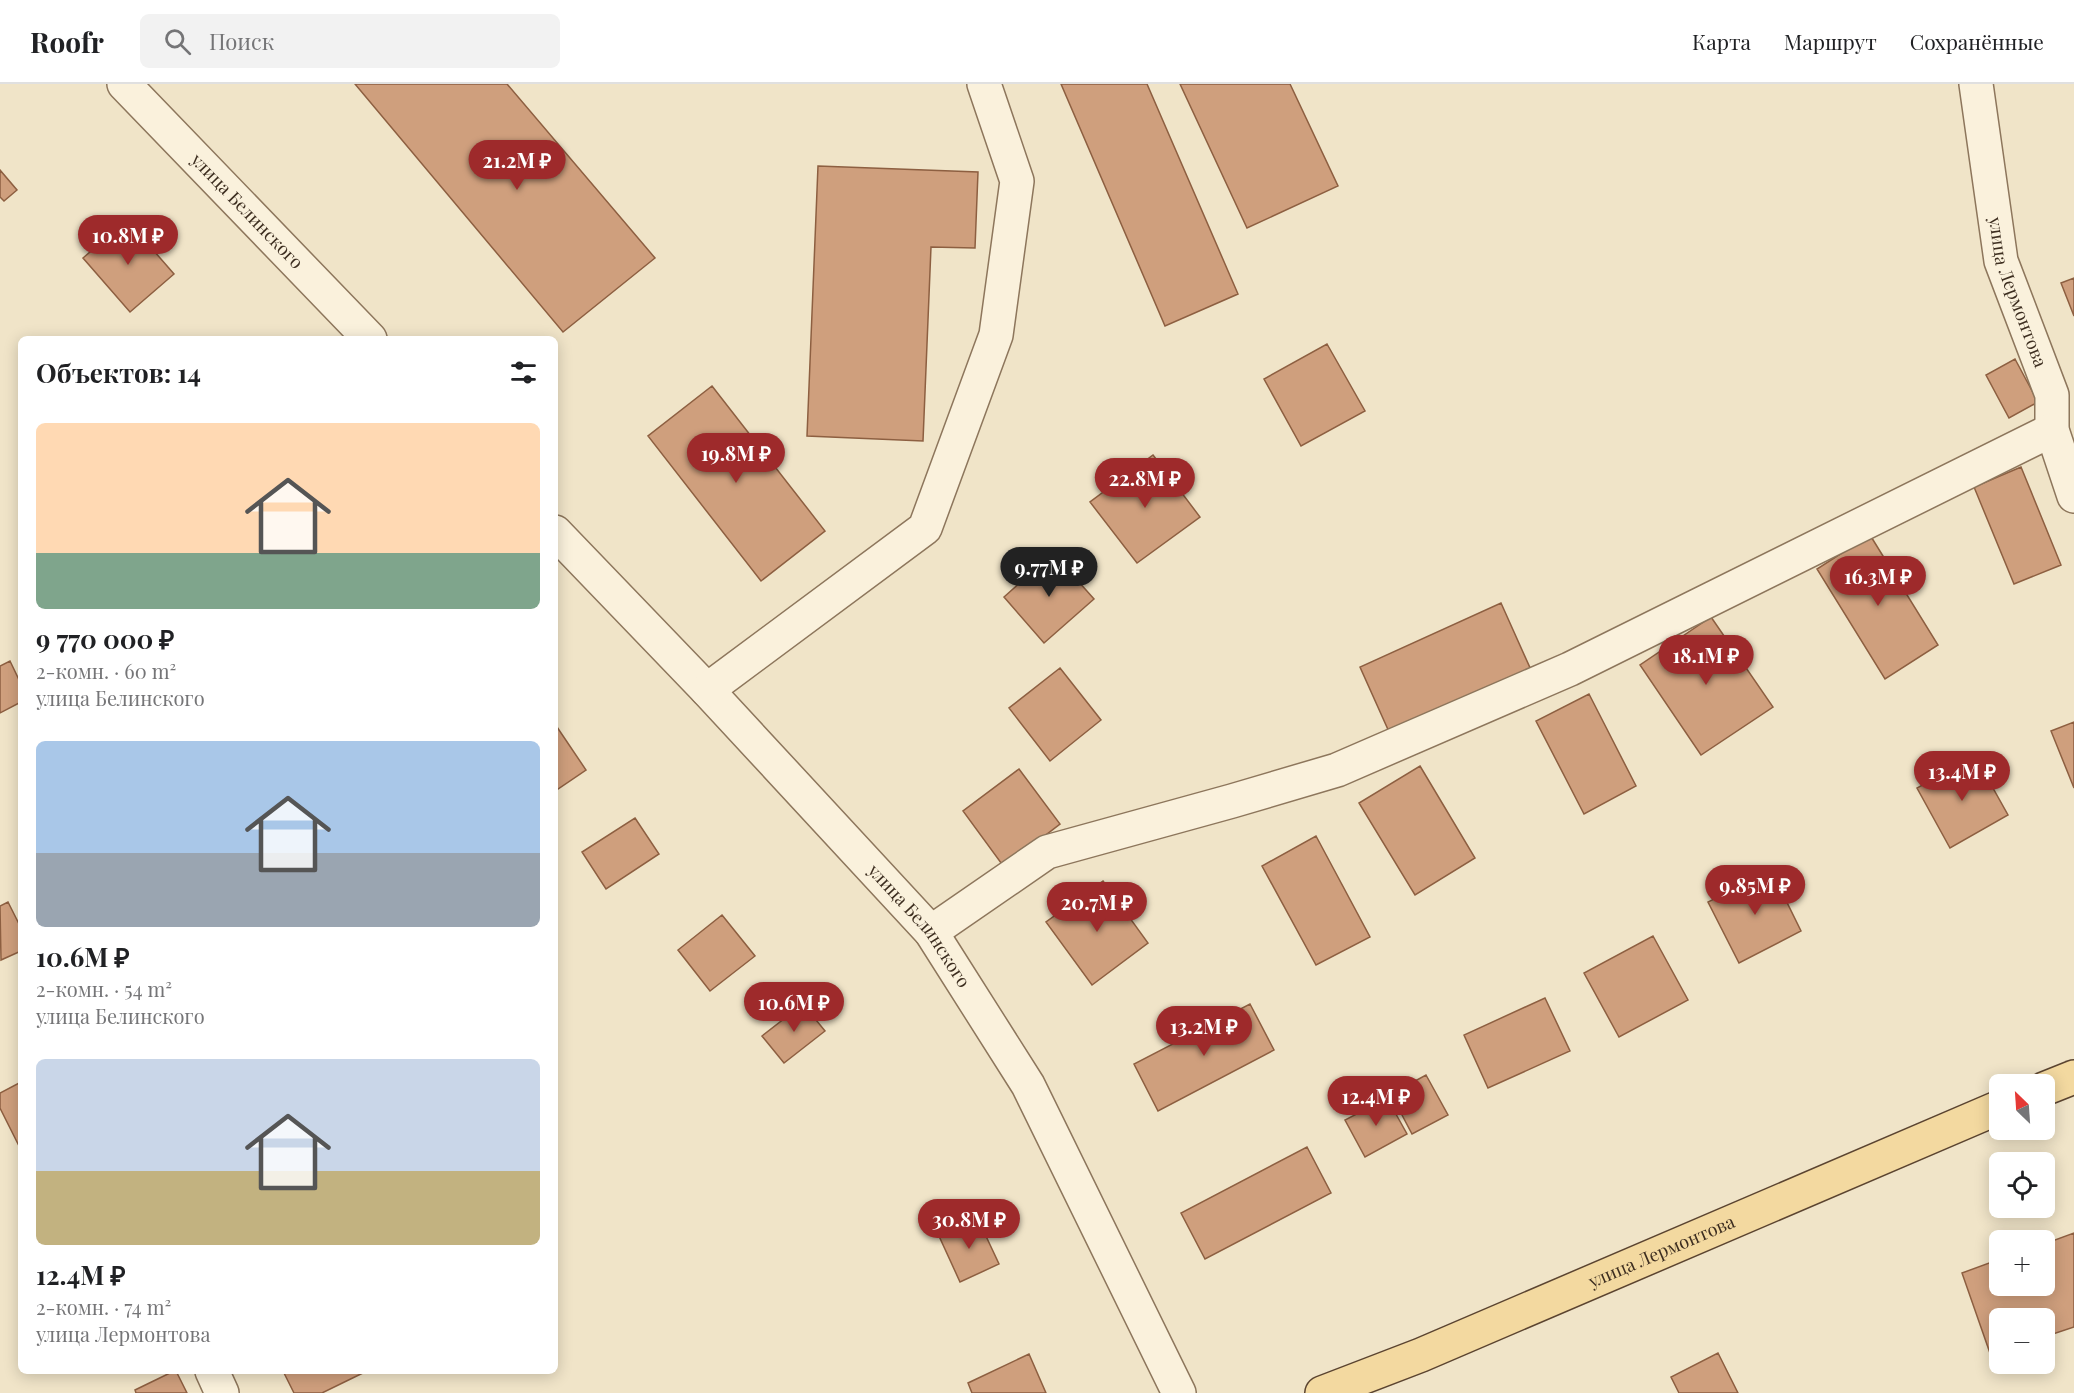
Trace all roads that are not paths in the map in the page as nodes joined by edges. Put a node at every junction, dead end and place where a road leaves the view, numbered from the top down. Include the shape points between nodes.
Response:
1 (124, 84) edge
2 (984, 84) edge
3 (1976, 84) edge
4 (367, 336) edge
5 (2052, 430) junction
6 (2074, 496) edge
7 (558, 535) edge
8 (707, 690) junction
9 (931, 932) junction
10 (2074, 1077) edge
11 (2055, 1085) edge
12 (1989, 1112) edge
13 (213, 1374) edge
14 (222, 1393) edge
15 (1179, 1393) edge
16 (1322, 1393) edge

1 - 4 street, улица Белинского
2 - 8 street via 1017,181 996,335 925,528
3 - 5 street, улица Лермонтова via 2001,261 2052,395
5 - 6 street, улица Лермонтова
5 - 9 street via 1570,669 1337,770 1047,852
7 - 8 street, улица Белинского
8 - 9 street, улица Белинского
9 - 15 street, улица Белинского via 1028,1085
10 - 11 main road
12 - 16 main road, улица Лермонтова via 1420,1355
13 - 14 street

